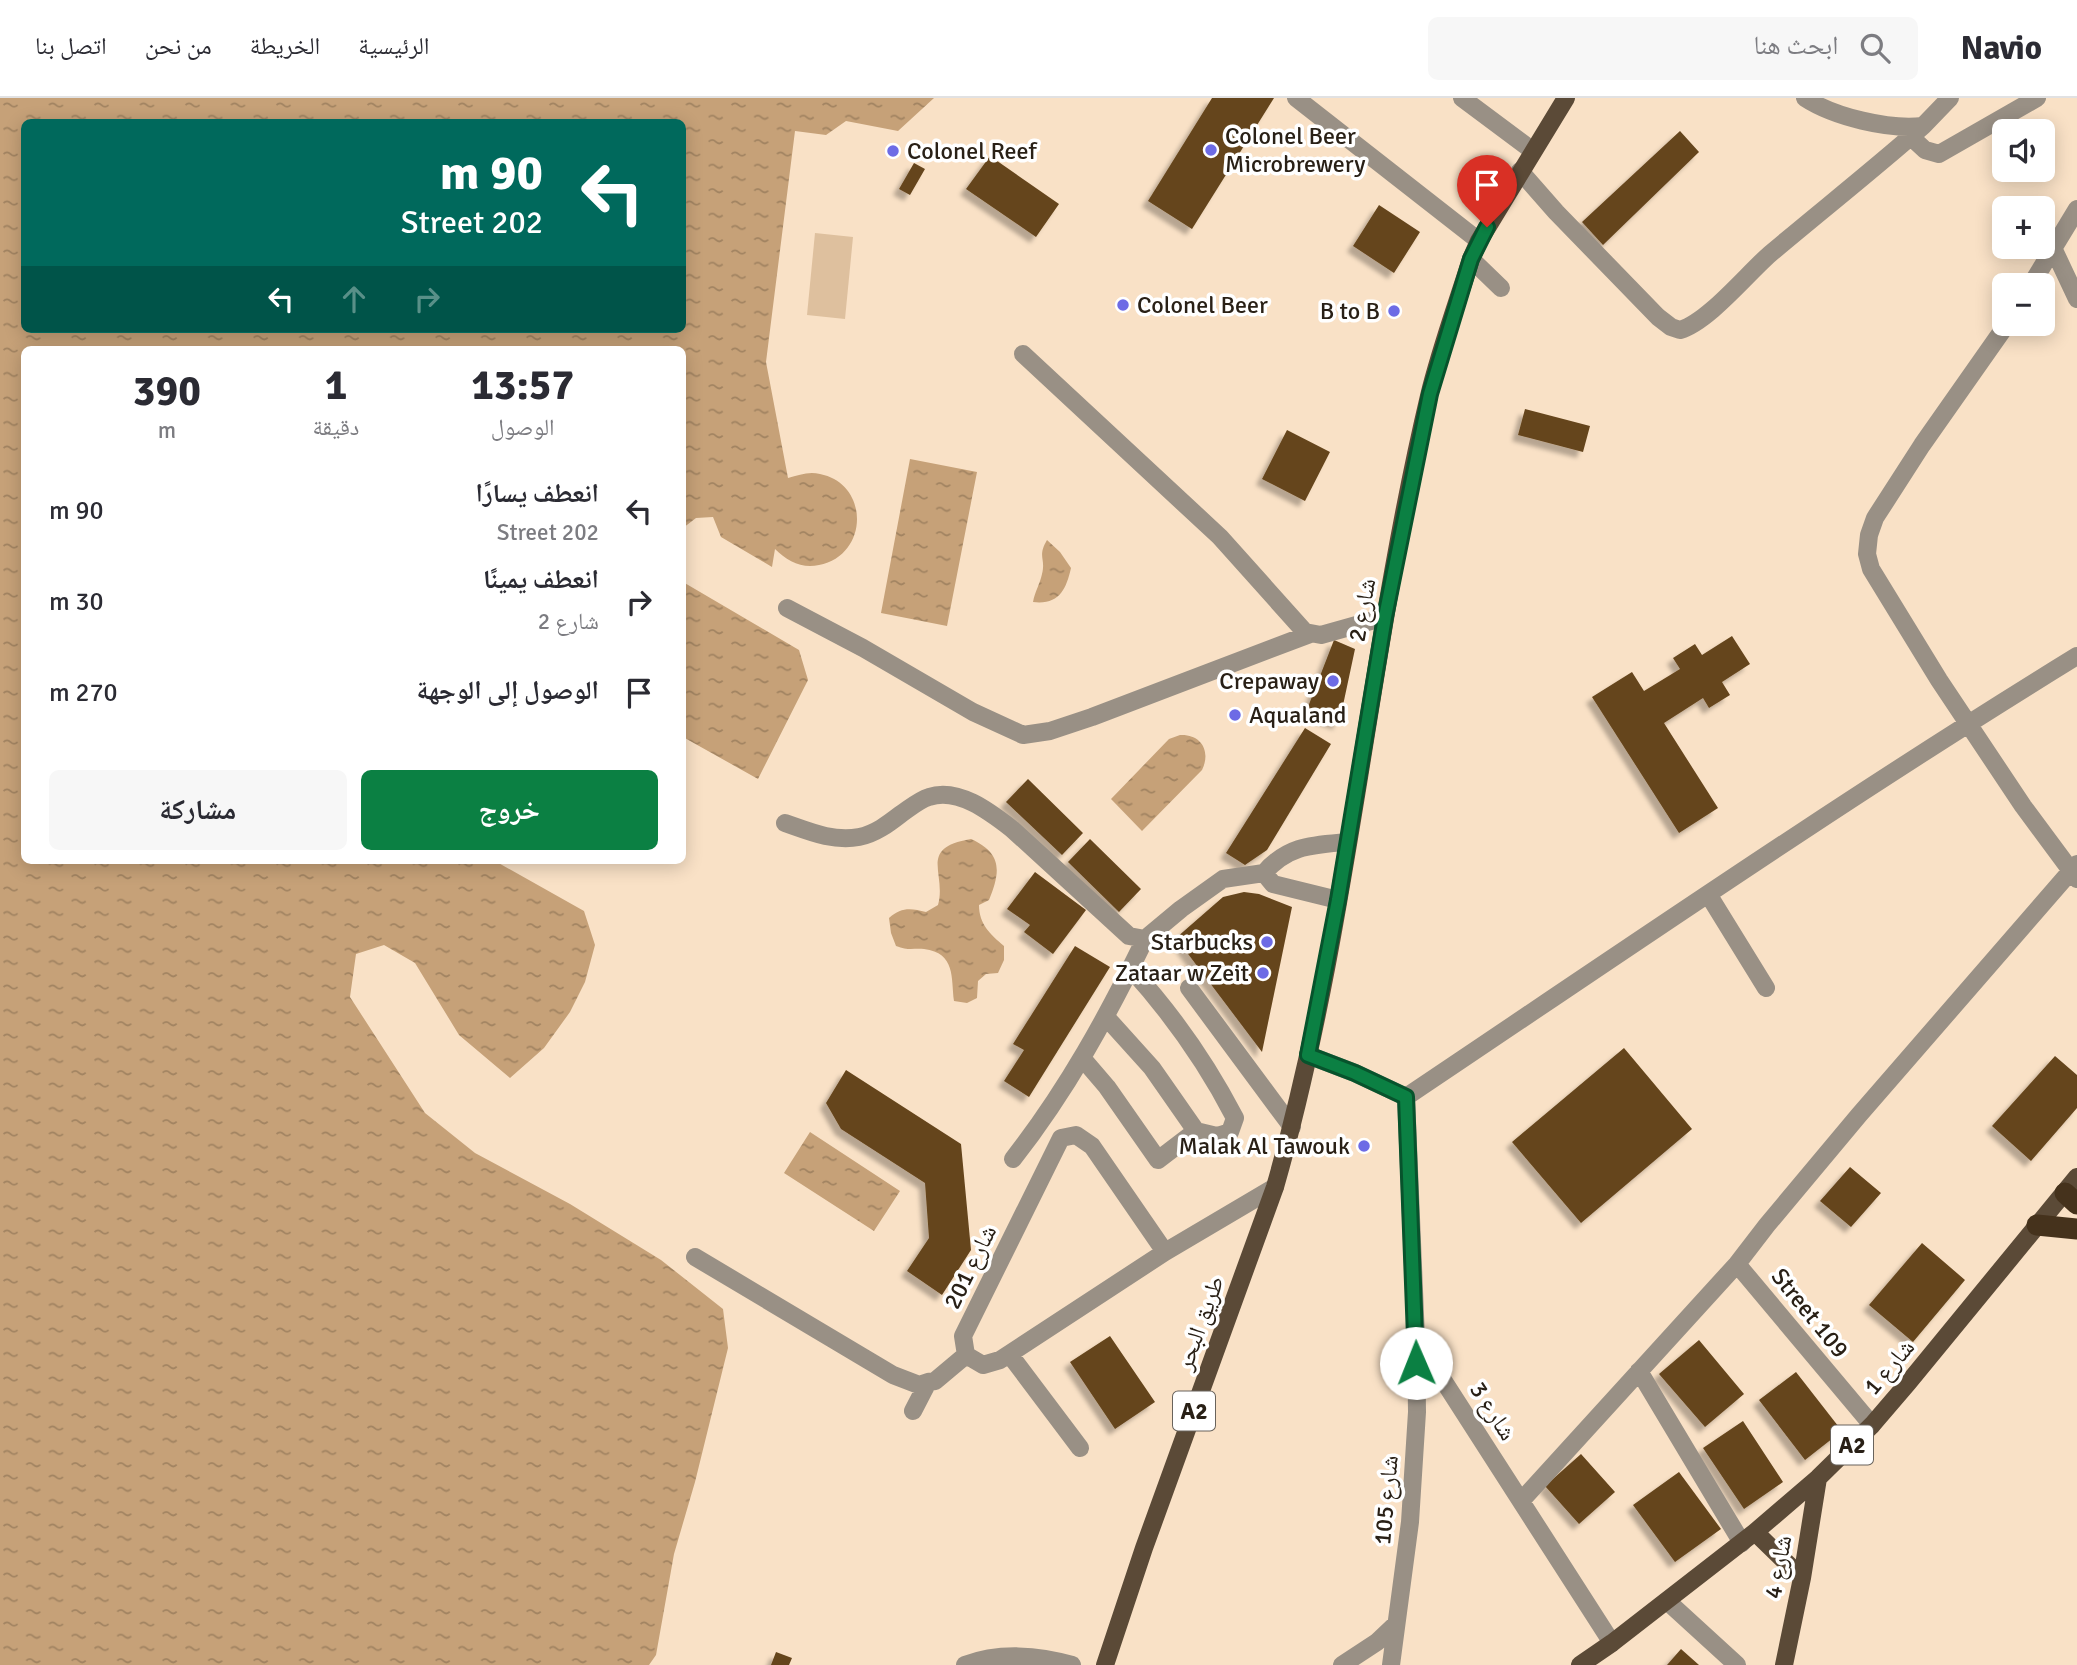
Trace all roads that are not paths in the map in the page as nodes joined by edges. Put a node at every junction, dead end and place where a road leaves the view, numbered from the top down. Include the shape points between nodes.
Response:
1 (1296, 98) edge
2 (1462, 98) edge
3 (1566, 98) edge
4 (1805, 98) edge
5 (1950, 98) edge
6 (2038, 98) edge
7 (1917, 132) junction
8 (1532, 151) junction
9 (1520, 171) junction
10 (2077, 209) edge
11 (1479, 242) junction
12 (2055, 248) edge
13 (2055, 252) edge
14 (1471, 259) junction
15 (1501, 288) dead end
16 (2077, 299) edge
17 (1999, 336) edge
18 (1023, 354) dead end
19 (787, 608) dead end
20 (1385, 617) junction
21 (1310, 634) junction
22 (2077, 656) edge
23 (1968, 723) junction
24 (785, 823) dead end
25 (1348, 842) junction
26 (2075, 872) edge
27 (1264, 873) junction
28 (1708, 894) junction
29 (1338, 900) junction
30 (1145, 939) junction
31 (1131, 969) junction
32 (1189, 988) dead end
33 (1766, 988) dead end
34 (1106, 1017) junction
35 (1308, 1055) junction
36 (1083, 1059) junction
37 (1406, 1097) junction
38 (1292, 1127) junction
39 (1196, 1131) junction
40 (1284, 1157) joint
41 (1013, 1159) dead end
42 (1275, 1187) junction
43 (2073, 1191) edge
44 (2037, 1225) junction
45 (2077, 1229) edge
46 (1165, 1252) junction
47 (695, 1257) dead end
48 (1737, 1264) junction
49 (1416, 1338) junction
50 (1010, 1354) junction
51 (966, 1355) junction
52 (1639, 1371) junction
53 (928, 1382) junction
54 (913, 1410) dead end
55 (1871, 1425) junction
56 (1080, 1448) dead end
57 (1818, 1478) junction
58 (1522, 1500) junction
59 (1749, 1537) junction
60 (1802, 1578) junction
61 (1667, 1601) junction
62 (1396, 1624) junction
63 (1612, 1643) junction
64 (965, 1665) edge
65 (1072, 1665) edge
66 (1105, 1665) edge
67 (1342, 1665) edge
68 (1391, 1665) edge
69 (1580, 1665) edge
70 (1737, 1665) edge
71 (1784, 1665) edge

1 - 11 street
2 - 8 street
3 - 8 main road, شارع 2 / A2
4 - 7 street via 1863,120
5 - 7 street
6 - 7 street via 1939,155 1925,150
7 - 9 street via 1691,326 1680,330 1658,317
8 - 9 main road, شارع 2 / A2
9 - 11 main road, شارع 2 / A2
10 - 12 street
11 - 14 main road, شارع 2 / A2
13 - 16 street
14 - 15 street
14 - 20 main road, شارع 2 / A2 via 1430,394
17 - 23 street via 1875,518 1867,554 1871,569
18 - 21 street via 1220,537
19 - 21 street via 1023,735 1092,718
20 - 21 street
20 - 25 main road, شارع 2 / A2
22 - 23 street
23 - 26 street
23 - 28 street
24 - 30 street via 830,837 859,837 883,828 931,796 969,801 1012,829 1129,936
25 - 27 street via 1294,849
25 - 29 main road, شارع 2 / A2
26 - 48 street via 1858,1115
27 - 29 street via 1273,884
27 - 30 street via 1223,879
28 - 33 street
28 - 37 street
29 - 35 main road, شارع 2 / A2
30 - 31 street
31 - 34 street
31 - 39 street via 1187,1039 1235,1118 1230,1132 1217,1136
32 - 38 street
34 - 36 street
34 - 39 street via 1152,1068
35 - 37 street
35 - 38 main road, شارع 2 / A2
36 - 39 street via 1158,1160
36 - 41 street
37 - 49 street
38 - 40 main road, شارع 2 / A2
40 - 42 main road, طريق البحر / A2
42 - 46 street
42 - 66 main road, طريق البحر / A2
43 - 44 main road, شارع 1 / A2
44 - 45 highway
44 - 55 main road, شارع 1 / A2
46 - 50 street
46 - 51 street, شارع 201 via 1092,1146 1076,1135 1061,1138 963,1336
47 - 53 street via 893,1375 919,1385
48 - 52 street
48 - 55 street, Street 109
49 - 58 street, شارع 3
49 - 62 street, شارع 105 via 1410,1522
50 - 51 street via 983,1366
50 - 56 street
51 - 53 street
52 - 58 street
52 - 59 street
53 - 54 street
55 - 57 main road, شارع 1 / A2
57 - 59 main road, شارع 1 / A2
57 - 60 main road, شارع 4
58 - 63 street, شارع 3
59 - 60 main road
59 - 61 main road, شارع 1 / A2
60 - 71 main road, شارع 4
61 - 63 main road, شارع 1 / A2
61 - 70 street
62 - 67 street
62 - 68 street, شارع 105
63 - 69 main road, شارع 1 / A2
64 - 65 street via 1008,1657 1045,1657

